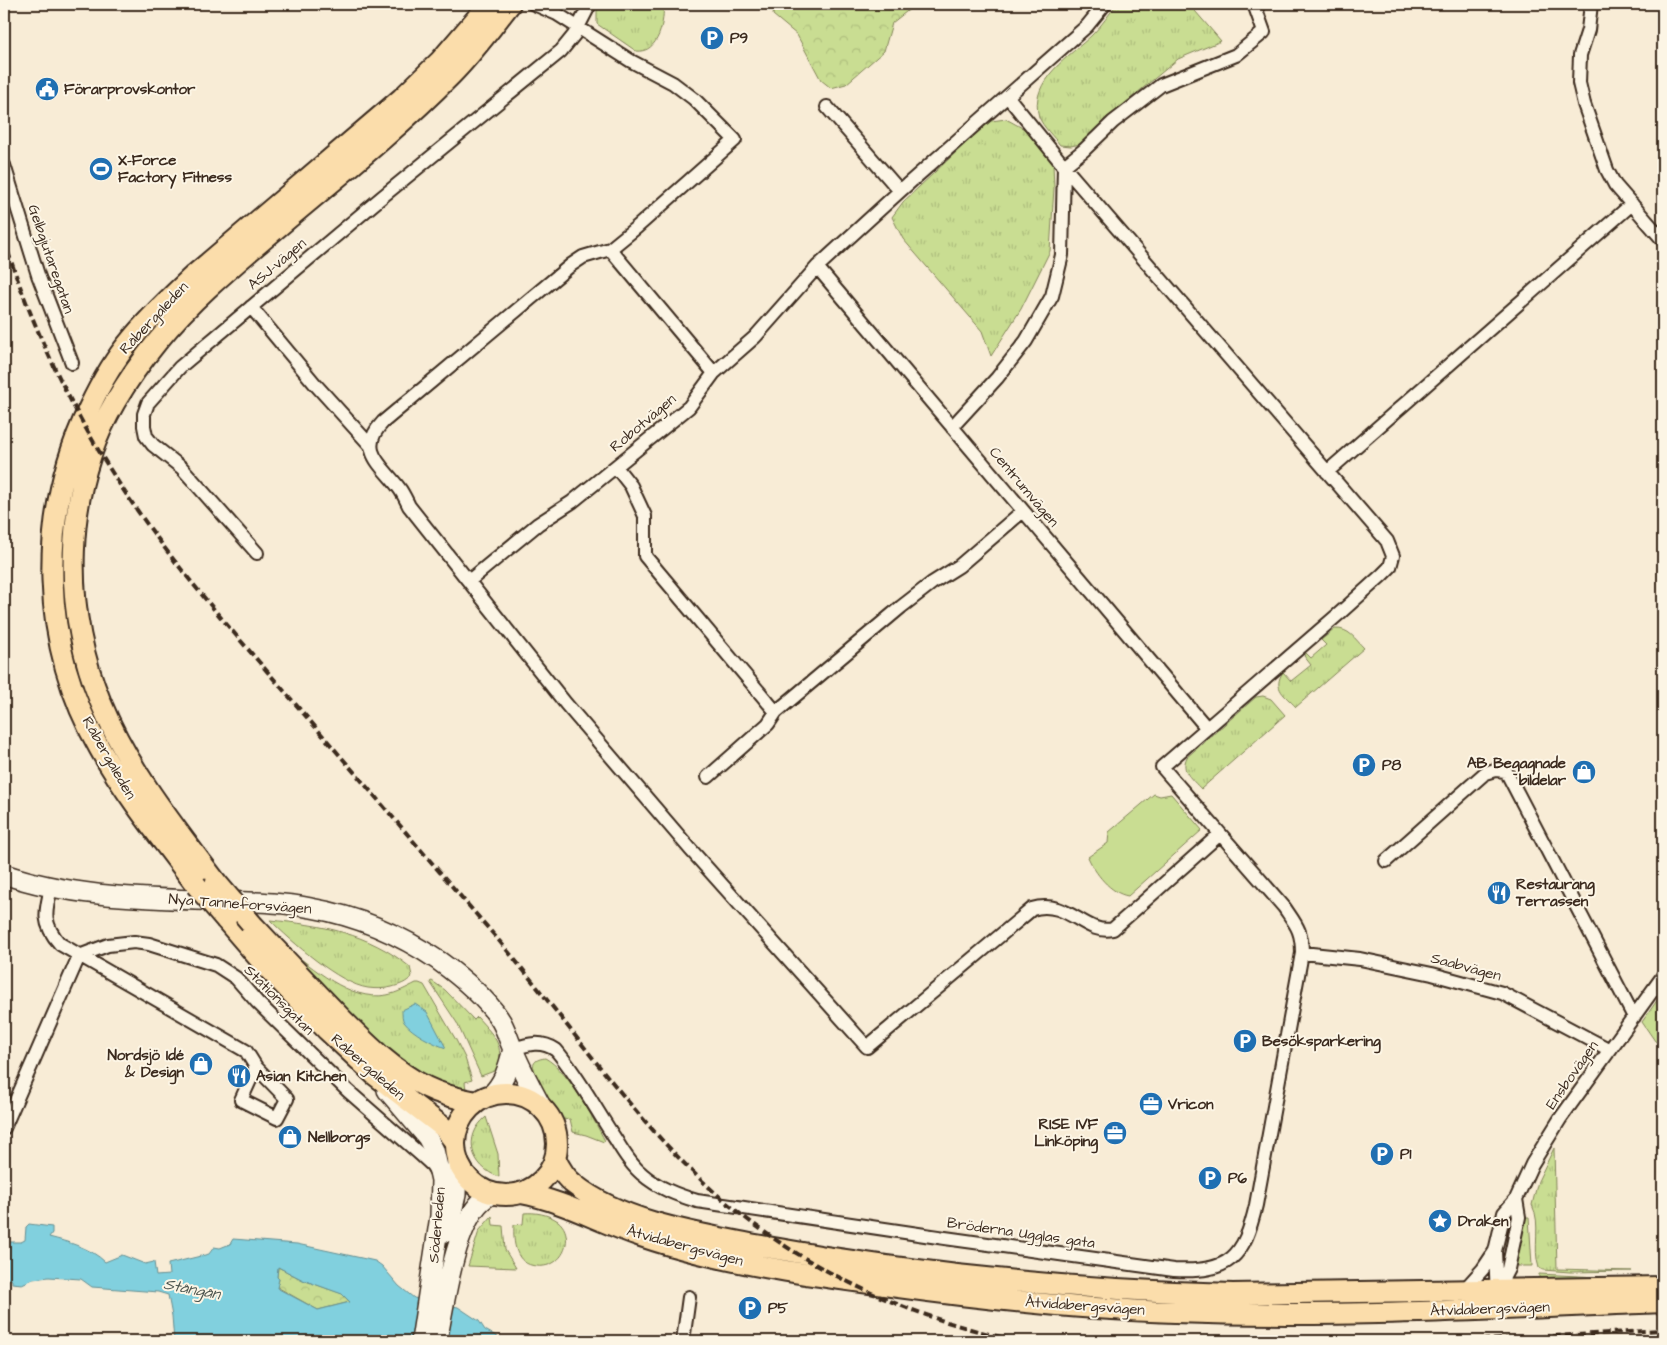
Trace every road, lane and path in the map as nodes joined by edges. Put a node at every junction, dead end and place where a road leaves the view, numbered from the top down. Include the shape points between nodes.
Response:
1 (488, 4) edge
2 (510, 4) edge
3 (534, 4) edge
4 (590, 4) edge
5 (1105, 4) edge
6 (1254, 4) edge
7 (1591, 4) edge
8 (578, 26) junction
9 (1008, 97) junction
10 (827, 107) dead end
11 (4, 165) edge
12 (1064, 166) junction
13 (900, 191) junction
14 (1632, 204) junction
15 (1663, 240) edge
16 (610, 249) junction
17 (817, 267) junction
18 (251, 307) junction
19 (72, 363) dead end
20 (714, 373) junction
21 (952, 427) junction
22 (371, 446) junction
23 (616, 467) junction
24 (1327, 472) junction
25 (1023, 510) junction
26 (257, 553) dead end
27 (469, 581) junction
28 (776, 712) junction
29 (1206, 727) junction
30 (708, 777) dead end
31 (1220, 834) junction
32 (1386, 862) dead end
33 (4, 874) edge
34 (51, 888) junction
35 (1302, 953) junction
36 (79, 956) junction
37 (1663, 976) edge
38 (1634, 1017) junction
39 (513, 1049) junction
40 (1610, 1050) junction
41 (256, 1067) dead end
42 (375, 1075) junction
43 (483, 1099) junction
44 (543, 1110) junction
45 (4, 1128) edge
46 (456, 1150) junction
47 (554, 1158) junction
48 (441, 1180) junction
49 (521, 1192) junction
50 (493, 1193) junction
51 (1516, 1199) junction
52 (1495, 1250) junction
53 (441, 1279) junction
54 (1663, 1287) edge
55 (1464, 1290) junction
56 (689, 1297) dead end
57 (1497, 1299) junction
58 (1663, 1302) edge
59 (421, 1341) edge
60 (437, 1341) edge
61 (683, 1341) edge

1 - 42 main road, Råbergaleden, bridge via 440,61 402,98 194,276 129,341 97,392 74,440 54,526 54,613 60,643 81,711 104,756 125,790 196,885 296,998
2 - 43 main road, Råbergaleden, bridge via 472,52 423,102 236,263 177,319 147,354 116,402 91,461 79,504 74,558 76,613 81,641 102,705 140,778 216,882 314,990 380,1055 425,1086 460,1100
3 - 8 street
4 - 8 street, ASJ-vägen
5 - 9 street, Robotvägen via 1087,26
6 - 12 street via 1264,32 1250,45 1236,55 1161,85
7 - 14 street via 1588,30 1580,54 1579,83 1607,170
8 - 16 street via 631,61 673,83 735,140
8 - 18 street, ASJ-vägen via 560,51
9 - 12 street
9 - 13 street, Robotvägen
10 - 13 street
11 - 19 street, Gelbgjutaregatan via 38,275
12 - 21 street via 1062,255 1052,296 1026,341
12 - 24 street
13 - 17 street, Robotvägen
14 - 15 street
14 - 24 street
16 - 20 street
16 - 22 street via 583,257 570,265 383,422 375,430
17 - 20 street, Robotvägen via 755,337
17 - 21 street, Centrumvägen
18 - 22 street
18 - 26 street, ASJ-vägen via 168,379 148,403 144,426 153,445 182,468
20 - 23 street, Robotvägen via 689,407
21 - 25 street, Centrumvägen
22 - 27 street via 375,460
23 - 27 street, Robotvägen via 538,524
23 - 28 street via 631,486 645,516 645,556
24 - 29 street via 1387,541 1393,556 1390,566 1342,612
25 - 28 street via 959,566 908,601
25 - 29 street, Centrumvägen
27 - 31 street via 572,712 868,1047 1032,910 1042,906 1053,907 1098,929 1113,930
28 - 30 street via 768,724
29 - 31 street, Bröderna Ugglas gata via 1162,767
31 - 35 street, Bröderna Ugglas gata via 1284,907 1299,930
32 - 38 street via 1484,773 1506,771
33 - 34 main road, Nya Tanneforsvägen
34 - 36 street via 46,913 49,929 60,944
34 - 39 main road, Nya Tanneforsvägen via 168,899 279,904 312,908 366,923 423,950 461,978 500,1019
35 - 39 street, Bröderna Ugglas gata via 1248,1238 1223,1265 1203,1270 1174,1270 1021,1249 678,1196 642,1174 628,1160 556,1050 537,1043
35 - 40 street, Saabvägen via 1360,959 1502,993
36 - 41 street via 246,1051
36 - 45 street
36 - 48 street, Stationsgatan via 108,945 134,942 194,957 225,970 348,1091 432,1165
37 - 38 street, Ensbovägen
38 - 40 street, Ensbovägen
39 - 43 main road via 504,1080 499,1088
39 - 44 main road, Nya Tanneforsvägen
40 - 51 street, Ensbovägen via 1535,1158
42 - 46 main road, Råbergaleden via 443,1128
42 - 48 main road, Söderleden via 427,1137 434,1150
43 - 44 main road via 513,1094 535,1102
43 - 46 main road via 464,1115 456,1132
44 - 47 main road via 555,1133
46 - 50 main road via 462,1171 470,1181
46 - 53 main road, Söderleden via 456,1195
47 - 49 main road via 551,1168 538,1183
47 - 55 main road, Åtvidabergsvägen via 567,1178 592,1196 609,1206 655,1222 724,1239 866,1264 1000,1280 1167,1292
48 - 53 main road, Söderleden
49 - 50 main road via 511,1195
49 - 57 main road, Åtvidabergsvägen via 561,1202 642,1236 723,1259 966,1296 1173,1312 1297,1314
50 - 53 main road, Söderleden via 479,1203 468,1219
51 - 52 street, Ensbovägen via 1504,1212
51 - 57 street, Ensbovägen via 1519,1217 1508,1268
52 - 55 street, Ensbovägen
52 - 57 street, Ensbovägen
53 - 59 main road, Söderleden
53 - 60 main road, Söderleden
54 - 57 main road, Åtvidabergsvägen
55 - 57 main road, Åtvidabergsvägen
56 - 61 street
57 - 58 main road, Åtvidabergsvägen

